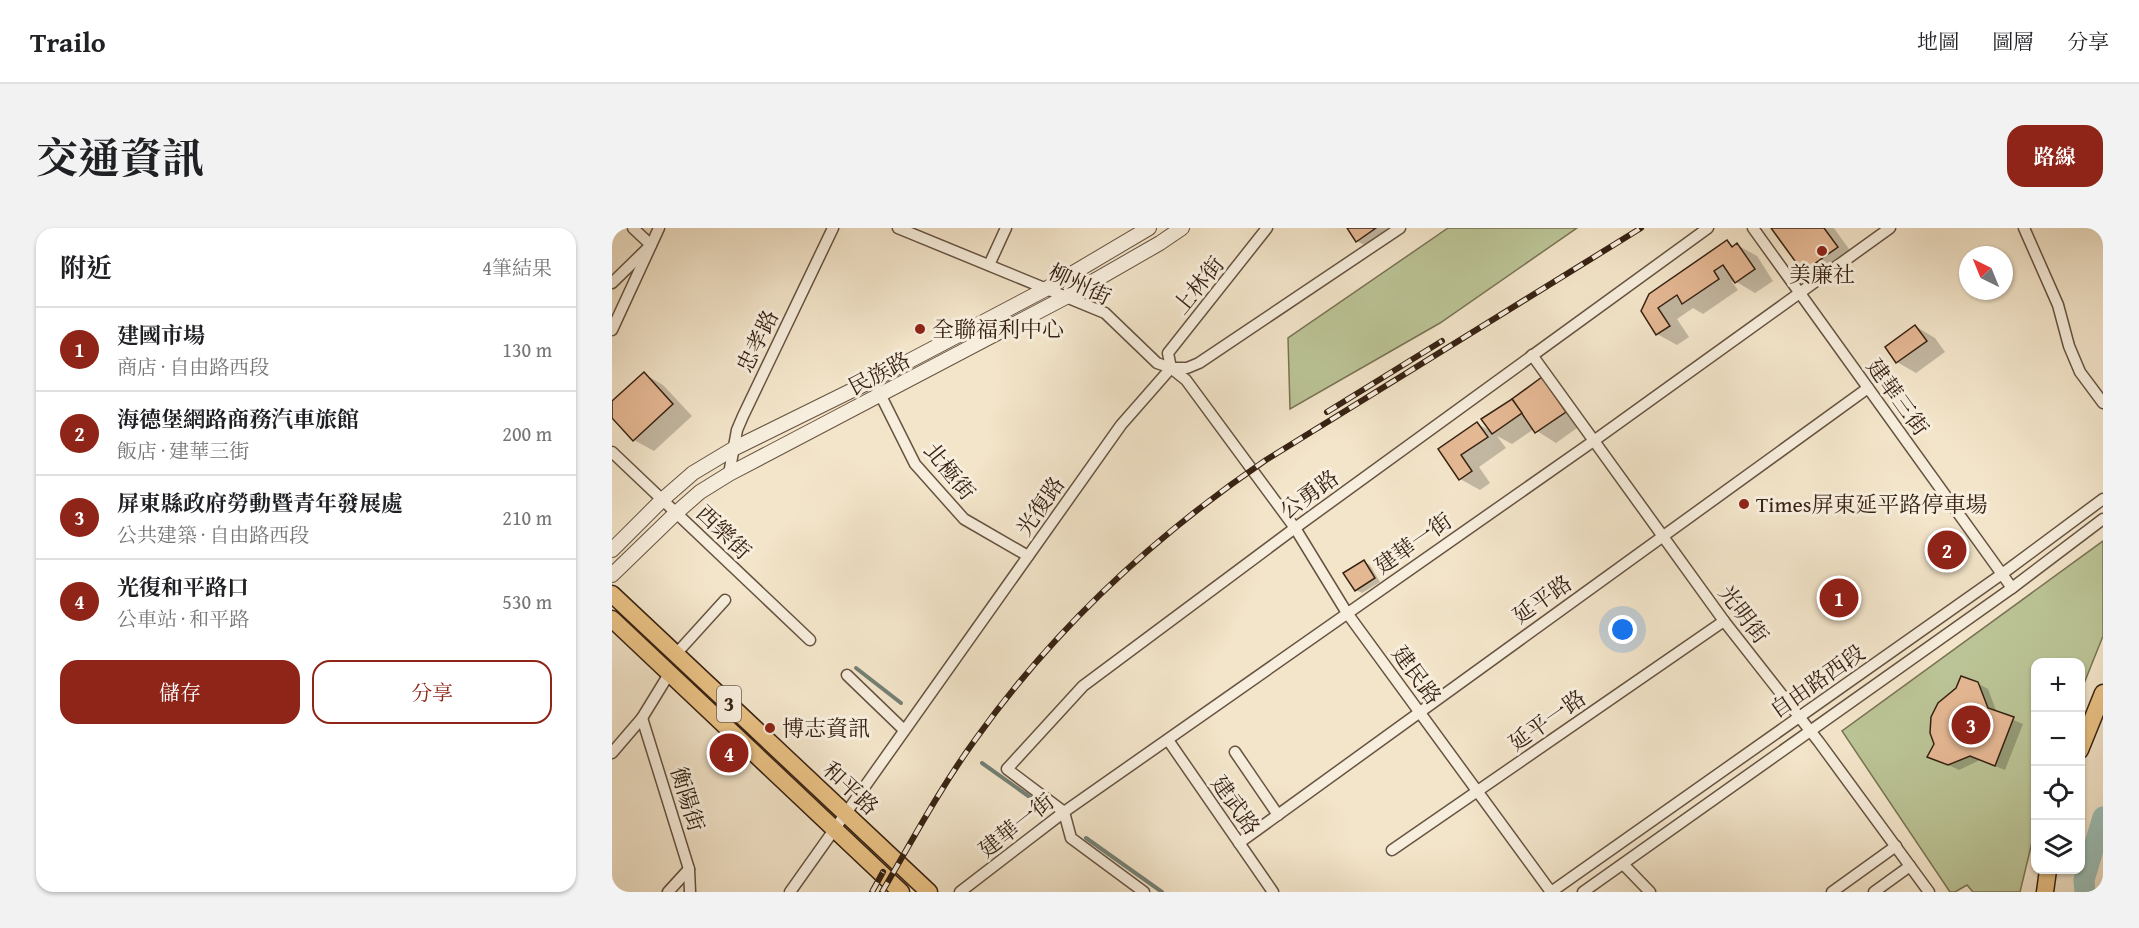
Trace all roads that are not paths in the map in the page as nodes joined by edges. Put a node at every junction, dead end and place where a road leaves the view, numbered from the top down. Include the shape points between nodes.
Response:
1 (633, 228) edge
2 (659, 228) edge
3 (833, 228) edge
4 (898, 228) edge
5 (1006, 228) edge
6 (1149, 228) edge
7 (1182, 228) edge
8 (1267, 228) edge
9 (1400, 228) edge
10 (1708, 228) edge
11 (1753, 228) edge
12 (1890, 228) edge
13 (2024, 228) edge
14 (651, 244) junction
15 (989, 265) junction
16 (612, 283) edge
17 (1046, 289) junction
18 (1800, 293) junction
19 (1066, 297) junction
20 (612, 330) edge
21 (1532, 355) junction
22 (1171, 368) junction
23 (873, 380) junction
24 (1868, 388) junction
25 (881, 396) junction
26 (2103, 403) edge
27 (1595, 440) junction
28 (733, 449) junction
29 (612, 452) edge
30 (729, 474) junction
31 (1258, 477) joint
32 (662, 500) junction
33 (2103, 500) edge
34 (676, 513) junction
35 (2103, 519) edge
36 (1295, 528) junction
37 (1663, 537) junction
38 (612, 550) edge
39 (1028, 556) junction
40 (2002, 574) junction
41 (612, 575) edge
42 (2012, 588) junction
43 (612, 594) edge
44 (725, 600) dead end
45 (1347, 613) junction
46 (612, 619) edge
47 (1724, 621) junction
48 (810, 640) dead end
49 (676, 654) junction
50 (669, 674) junction
51 (847, 675) dead end
52 (2103, 693) edge
53 (1419, 711) junction
54 (642, 718) junction
55 (1798, 718) junction
56 (904, 730) junction
57 (1810, 731) junction
58 (2085, 738) edge
59 (1168, 740) junction
60 (1235, 752) dead end
61 (612, 753) edge
62 (1479, 791) junction
63 (1064, 812) junction
64 (845, 813) junction
65 (1278, 815) junction
66 (834, 830) junction
67 (1239, 843) junction
68 (1896, 846) junction
69 (1392, 850) dead end
70 (1623, 864) junction
71 (1910, 866) junction
72 (689, 869) junction
73 (2047, 874) edge
74 (1925, 891) edge
75 (668, 892) edge
76 (690, 892) edge
77 (790, 892) edge
78 (901, 892) edge
79 (929, 892) edge
80 (960, 892) edge
81 (1144, 892) edge
82 (1273, 892) edge
83 (1551, 892) edge
84 (1583, 892) edge
85 (1650, 892) edge
86 (1832, 892) edge
87 (1874, 892) edge
88 (2045, 892) edge

1 - 14 street
2 - 14 street
3 - 28 street, 忠孝路 via 743,416
4 - 15 street, 柳州街
5 - 15 street
6 - 17 street, 民族路
7 - 19 street, 民族路
8 - 22 street, 上林街 via 1168,353
9 - 22 street via 1199,363
10 - 21 street, 公勇路
11 - 18 street, 建華三街
12 - 18 street, 建華一街
13 - 26 street via 2058,305 2080,372
14 - 16 street
14 - 20 street
15 - 17 street, 柳州街
17 - 19 street, 柳州街
17 - 23 street, 民族路
18 - 24 street, 建華三街
18 - 27 street, 建華一街
19 - 22 street, 柳州街 via 1105,313 1157,363
19 - 25 street, 民族路
21 - 27 street, 光明街
21 - 36 street, 公勇路
22 - 31 street, 柳州街 via 1186,380
22 - 39 street, 光復路 via 1121,425
23 - 25 street, 北極街
23 - 28 street, 民族路
24 - 37 street, 延平路
24 - 40 street, 建華三街
25 - 30 street, 民族路
25 - 39 street, 北極街 via 915,464 964,519
27 - 37 street, 光明街
27 - 45 street, 建華一街
28 - 30 street, 忠孝路
28 - 32 street, 民族路 via 693,473
29 - 32 street, 西樂街
30 - 34 street, 民族路
31 - 36 street, 建民路
32 - 34 street, 西樂街
32 - 38 street, 民族路
33 - 40 street, 自由路西段
34 - 41 street, 民族路
34 - 48 street, 西樂街
35 - 42 street, 自由路西段
36 - 45 street, 建民路
36 - 63 street, 公勇路 via 1083,686 1007,769
37 - 47 street, 光明街
37 - 53 street, 延平路
39 - 56 street, 光復路
40 - 42 street, 建華三街
40 - 55 street, 自由路西段
42 - 57 street, 自由路西段
43 - 49 main road, 和平路 / 3
44 - 49 street
45 - 53 street, 建民路
45 - 59 street, 建華一街
46 - 50 main road, 和平路 / 3
47 - 55 street, 光明街
47 - 62 street, 延平一路
49 - 64 main road, 和平路 / 3
50 - 54 street
50 - 66 main road, 和平路 / 3
51 - 56 street
52 - 58 main road
53 - 62 street, 建民路
53 - 65 street, 延平路
54 - 61 street
54 - 72 street, 衡陽街
55 - 57 street, 光明街
55 - 83 street, 自由路西段
56 - 64 street, 光復路
57 - 68 street, 光明街
57 - 70 street, 自由路西段
59 - 63 street, 建華一街
59 - 67 street, 建武路
60 - 65 street
62 - 69 street, 延平一路
62 - 83 street, 建民路
63 - 80 street, 建華一街
63 - 81 street via 1071,838
64 - 66 street, 光復路
64 - 79 main road, 和平路 / 3
65 - 67 street, 延平路
66 - 77 street, 光復路
66 - 78 main road, 和平路 / 3
67 - 82 street, 建武路
68 - 71 street, 光明街
68 - 86 street
70 - 84 street, 自由路西段
70 - 85 street
71 - 74 street, 光明街
71 - 87 street
72 - 75 street
72 - 76 street, 衡陽街
73 - 88 main road

